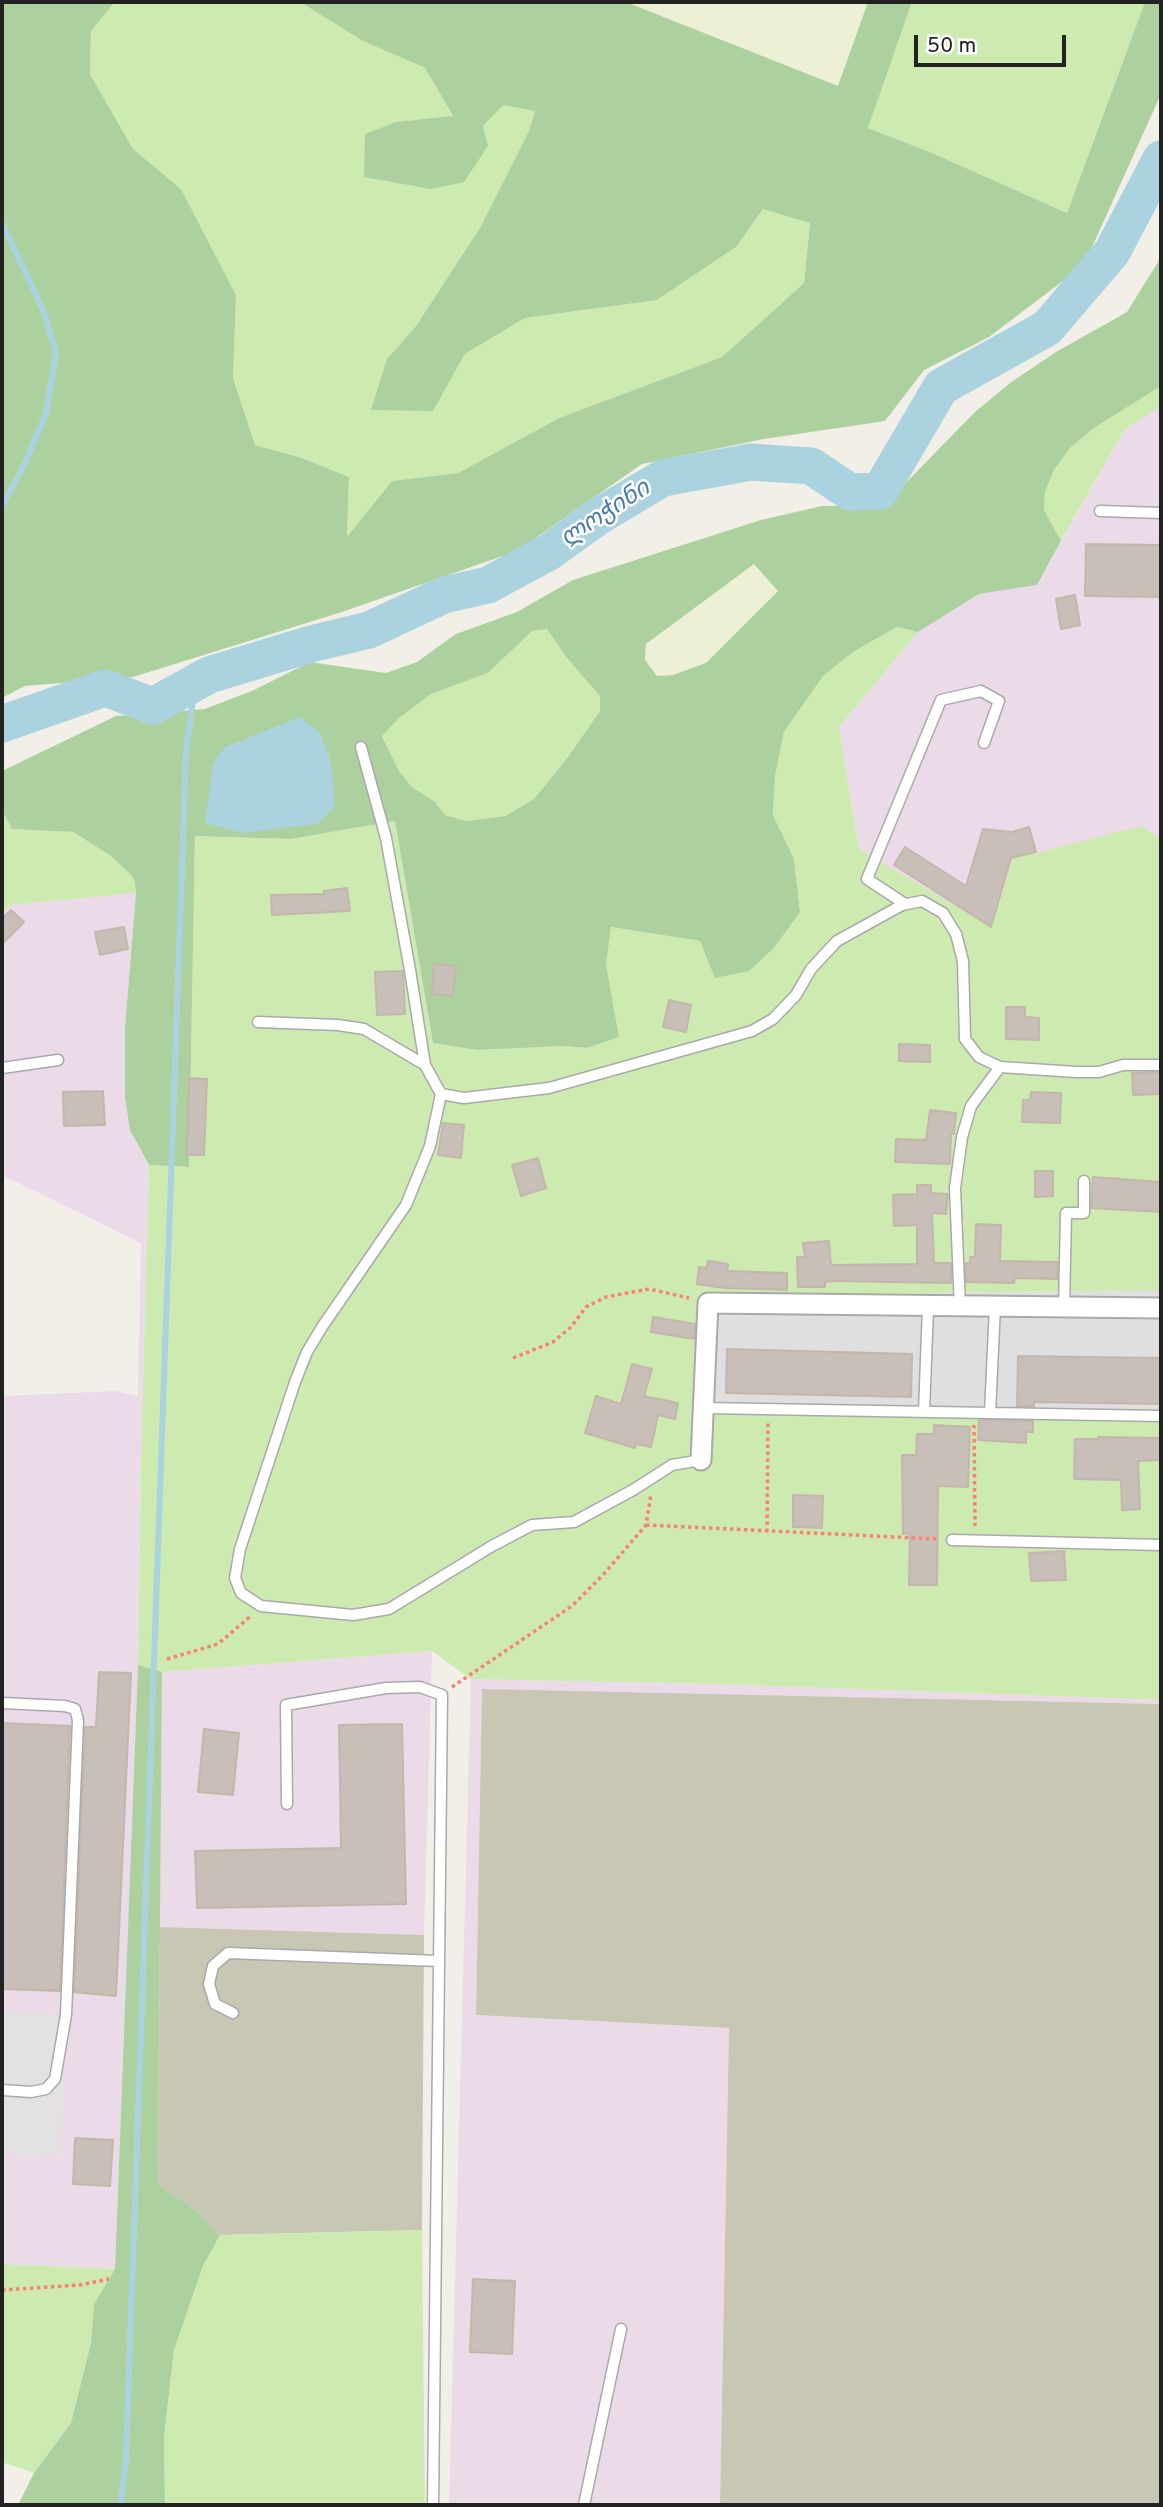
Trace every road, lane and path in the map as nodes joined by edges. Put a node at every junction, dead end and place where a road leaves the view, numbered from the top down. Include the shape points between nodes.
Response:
1 (1100, 511) dead end
2 (1161, 513) edge
3 (984, 743) dead end
4 (361, 747) dead end
5 (905, 904) junction
6 (258, 1021) dead end
7 (58, 1060) dead end
8 (425, 1065) junction
9 (1161, 1065) edge
10 (1000, 1067) junction
11 (2, 1068) edge
12 (441, 1094) junction
13 (1084, 1181) dead end
14 (708, 1303) junction
15 (928, 1307) junction
16 (960, 1307) junction
17 (995, 1307) junction
18 (1064, 1308) junction
19 (1161, 1308) edge
20 (513, 1358) dead end
21 (705, 1408) junction
22 (768, 1409) junction
23 (924, 1412) junction
24 (974, 1412) junction
25 (990, 1413) junction
26 (1161, 1416) edge
27 (701, 1461) joint
28 (651, 1479) junction
29 (646, 1525) junction
30 (767, 1532) junction
31 (952, 1540) joint
32 (975, 1541) junction
33 (1161, 1545) edge
34 (261, 1606) junction
35 (167, 1660) dead end
36 (442, 1695) junction
37 (2, 1703) edge
38 (286, 1804) dead end
39 (439, 1961) junction
40 (233, 2013) dead end
41 (2, 2090) edge
42 (108, 2279) dead end
43 (2, 2290) edge
44 (621, 2329) dead end
45 (433, 2505) edge
46 (584, 2505) edge

1 - 2 lane
3 - 5 lane via 999,701 981,691 941,700 867,879
4 - 8 lane via 386,838
5 - 10 lane via 922,901 943,913 956,934 964,961 965,1039 979,1057
5 - 12 lane via 837,941 811,969 796,995 773,1019 752,1031 548,1088 464,1098
6 - 8 lane via 364,1029
7 - 11 lane
8 - 12 lane
9 - 10 lane via 1123,1065 1099,1072
10 - 16 lane via 971,1106 962,1137 955,1188
12 - 34 lane via 430,1146 406,1205 307,1352 295,1382 240,1549 235,1578 241,1593
13 - 18 lane via 1084,1213 1066,1213
14 - 15 street
14 - 20 path via 649,1289 606,1297 586,1307 553,1342
14 - 21 street
15 - 16 street
15 - 23 lane
16 - 17 street
17 - 18 street
17 - 25 lane
18 - 19 street
21 - 22 lane
21 - 27 street
22 - 23 lane
22 - 30 path
23 - 24 lane
24 - 25 lane
24 - 32 path
25 - 26 lane
27 - 28 lane via 672,1465
28 - 29 path
28 - 34 lane via 574,1522 532,1525 389,1609 353,1615
29 - 30 path
29 - 36 path via 572,1606
30 - 31 path
31 - 32 lane
32 - 33 lane
34 - 35 path via 218,1644
36 - 38 lane via 420,1687 386,1688 286,1705
36 - 39 lane
37 - 41 lane via 65,1706 75,1709 78,1720 66,2015 55,2079 46,2089
39 - 40 lane via 228,1953 213,1966 209,1984 215,2004
39 - 45 lane
42 - 43 path
44 - 46 lane

